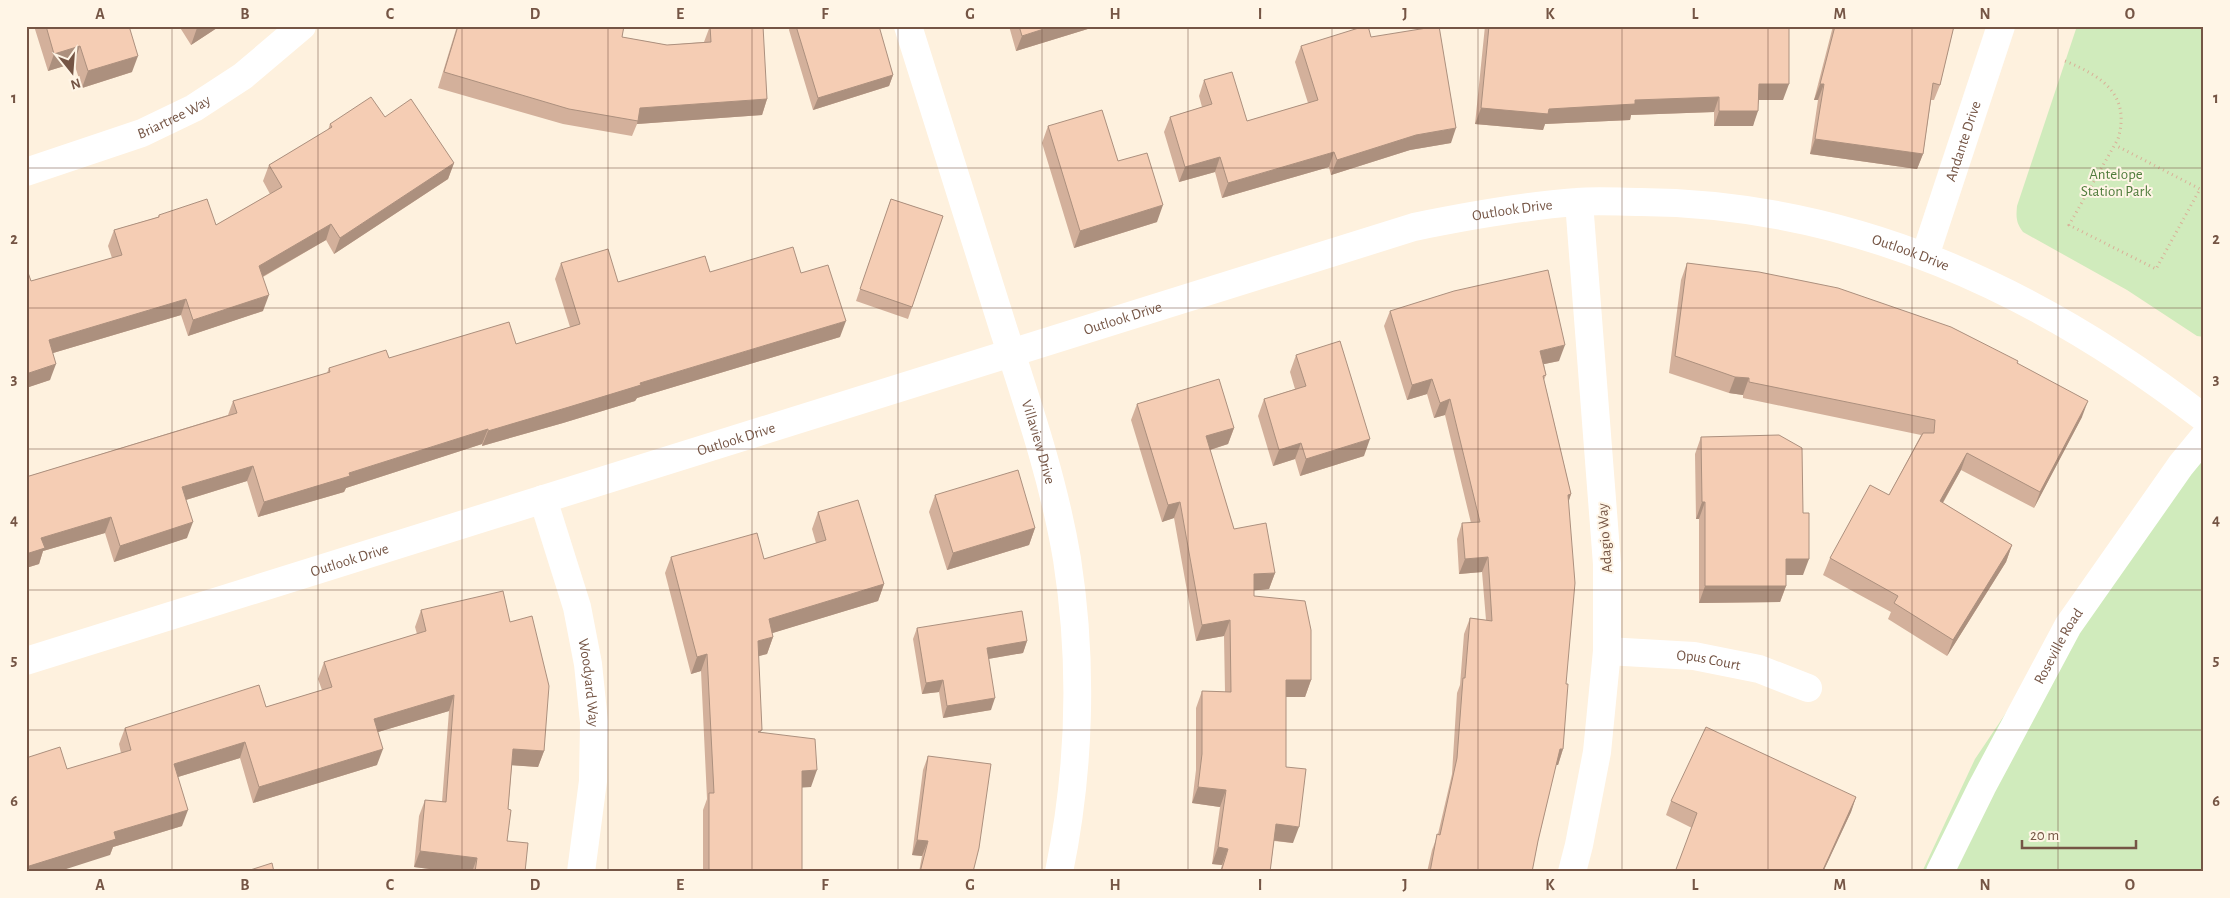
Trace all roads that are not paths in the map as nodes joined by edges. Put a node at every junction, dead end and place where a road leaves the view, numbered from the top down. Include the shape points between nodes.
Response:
1 (302, 26) edge
2 (908, 26) edge
3 (2001, 26) edge
4 (26, 172) edge
5 (1579, 202) junction
6 (1925, 256) junction
7 (1011, 352) junction
8 (2204, 418) edge
9 (2204, 437) edge
10 (542, 499) junction
11 (1607, 651) junction
12 (26, 661) edge
13 (1808, 688) dead end
14 (581, 872) edge
15 (1059, 872) edge
16 (1572, 872) edge
17 (1940, 872) edge

1 - 4 street, Briartree Way via 243,76 194,108 142,134
2 - 7 street, Villaview Drive
3 - 6 street, Andante Drive
5 - 6 street, Outlook Drive via 1679,202 1753,210 1855,232
5 - 7 street, Outlook Drive via 1486,212 1414,227
5 - 11 street, Adagio Way via 1607,564
6 - 8 street, Outlook Drive via 2033,305 2105,348
7 - 10 street, Outlook Drive
7 - 15 street, Villaview Drive via 1055,499 1067,559 1076,651 1076,743
9 - 17 street, Roseville Road via 2068,626
10 - 12 street, Outlook Drive
10 - 14 street, Woodyard Way via 577,607 589,674 594,722 593,781
11 - 13 street, Opus Court via 1694,656 1758,669
11 - 16 street, Adagio Way via 1597,752

